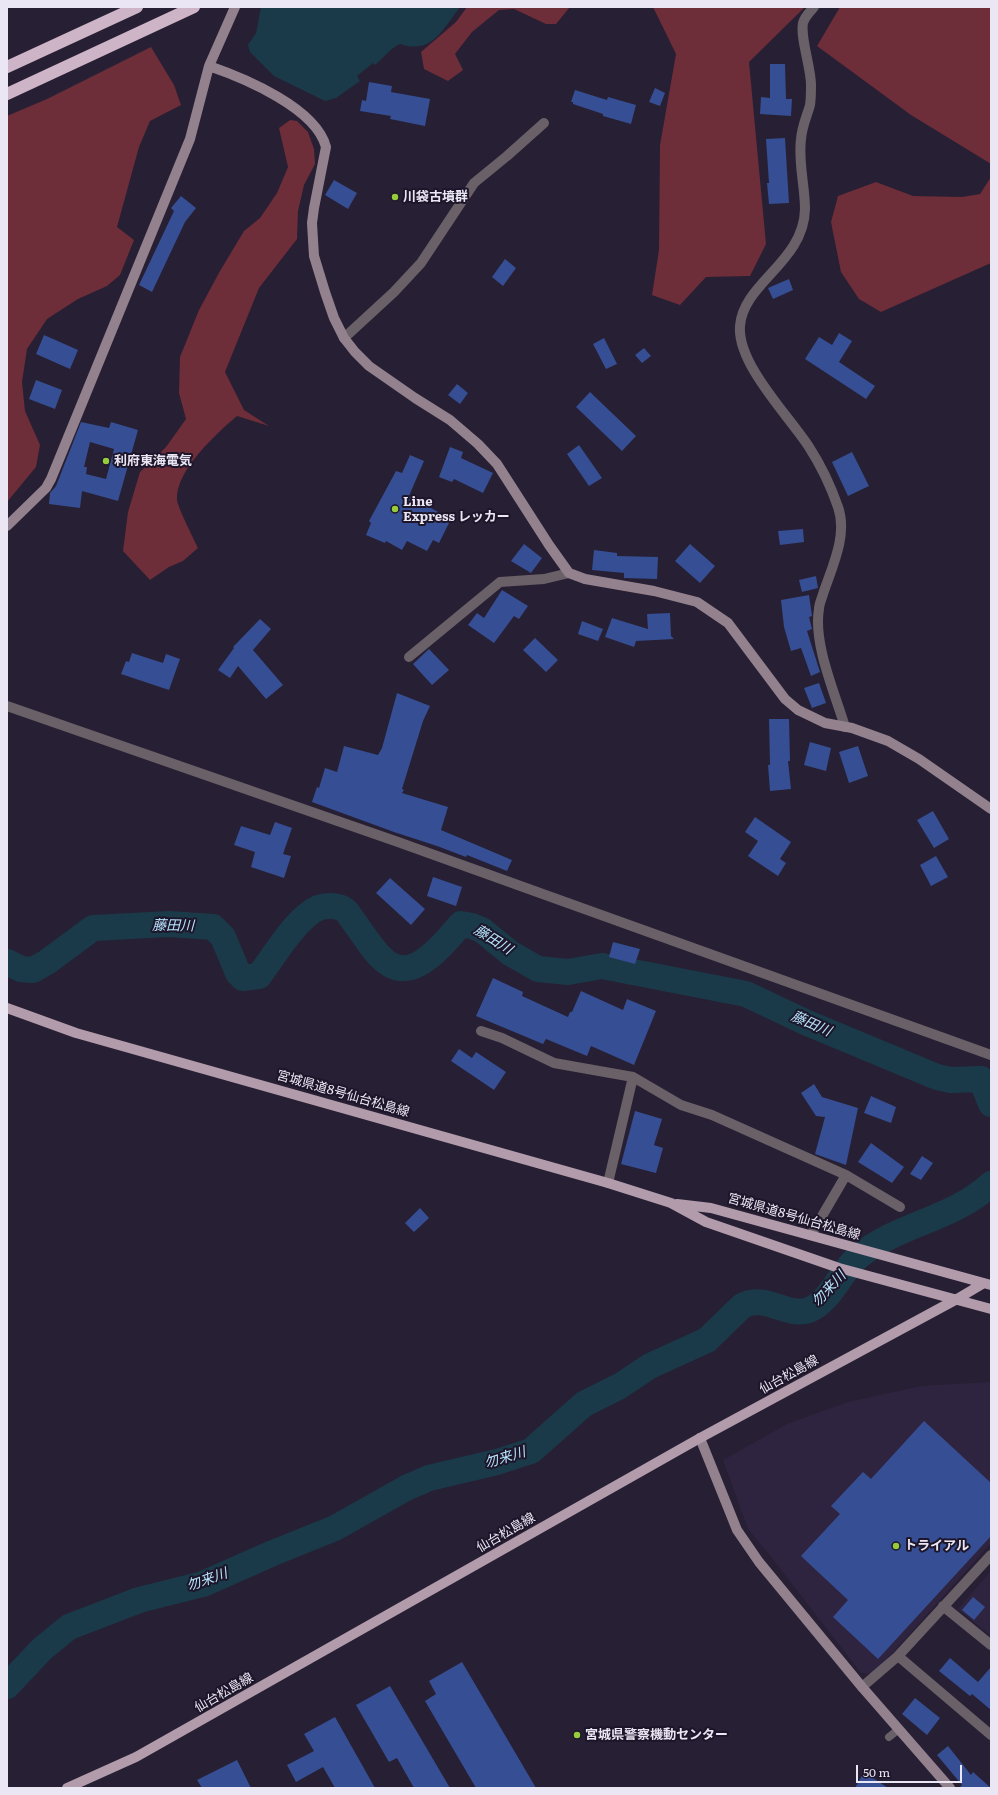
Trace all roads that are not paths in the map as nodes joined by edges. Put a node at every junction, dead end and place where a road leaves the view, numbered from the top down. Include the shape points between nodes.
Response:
1 (137, 7) edge
2 (194, 7) edge
3 (235, 7) edge
4 (814, 7) edge
5 (209, 66) junction
6 (7, 68) edge
7 (7, 94) edge
8 (544, 123) dead end
9 (344, 338) junction
10 (7, 526) edge
11 (569, 573) junction
12 (409, 656) dead end
13 (7, 706) edge
14 (845, 727) junction
15 (991, 809) edge
16 (7, 1008) edge
17 (481, 1031) dead end
18 (989, 1054) edge
19 (633, 1077) junction
20 (846, 1175) junction
21 (608, 1183) junction
22 (671, 1203) junction
23 (900, 1206) dead end
24 (811, 1235) junction
25 (908, 1262) joint
26 (989, 1282) edge
27 (957, 1299) junction
28 (991, 1309) edge
29 (700, 1438) junction
30 (991, 1555) edge
31 (943, 1606) junction
32 (991, 1646) edge
33 (898, 1656) junction
34 (862, 1687) junction
35 (899, 1729) junction
36 (991, 1735) edge
37 (888, 1737) dead end
38 (67, 1788) edge
39 (950, 1788) edge

1 - 6 highway
2 - 7 highway
3 - 5 street
4 - 14 street via 807,14 803,34 811,82 810,103 800,140 805,210 803,225 798,240 746,305 740,327 744,350 751,368 808,445 826,474 839,510 842,532 818,609 820,638 828,674
5 - 9 street via 233,74 301,112 319,129 324,138 326,147 314,208 312,240 325,292
5 - 10 street via 190,139 51,479 46,488
8 - 9 street via 474,183 421,263
9 - 11 street via 369,366 450,420 478,444 497,464
11 - 12 street via 544,579 500,582
11 - 14 street via 585,579 654,591 697,602 728,623 785,700 798,710 825,723
13 - 18 street via 398,842
14 - 15 street via 888,741 919,759
16 - 21 main road, 宮城県道8号仙台松島線 via 76,1033
17 - 19 street via 502,1038 554,1063
19 - 20 street via 681,1105 733,1124
19 - 21 street
20 - 23 street
20 - 24 street
21 - 22 main road, 宮城県道8号仙台松島線
22 - 24 main road, 宮城県道8号仙台松島線 via 711,1208
22 - 27 main road, 宮城県道8号仙台松島線 via 706,1222 839,1268
24 - 25 main road, 宮城県道8号仙台松島線
25 - 26 main road, 仙台松島線
26 - 27 main road, 仙台松島線
27 - 28 main road
27 - 29 main road, 仙台松島線
29 - 34 street via 737,1530 759,1562
29 - 38 main road, 仙台松島線 via 136,1757
30 - 31 street
31 - 32 street
31 - 33 street
33 - 34 street
33 - 36 street
34 - 35 street
35 - 37 lane
35 - 39 street

